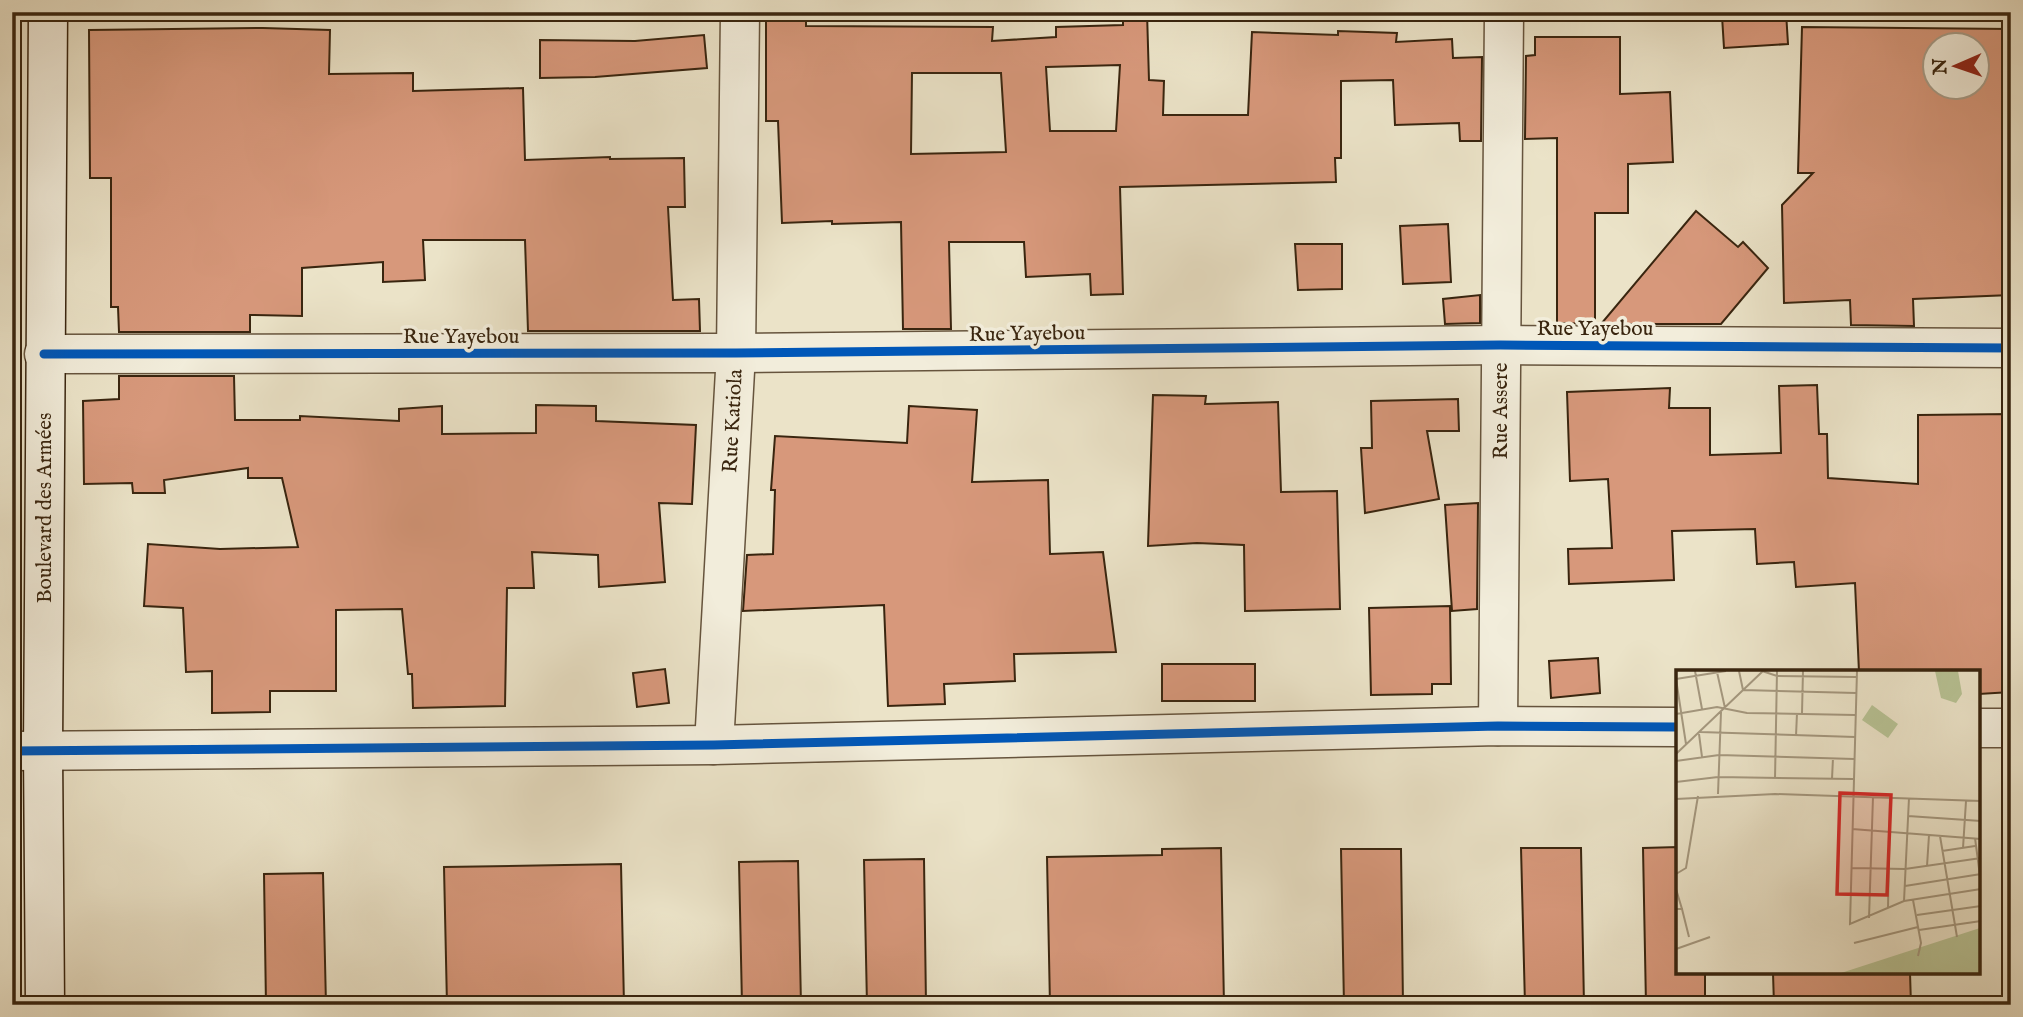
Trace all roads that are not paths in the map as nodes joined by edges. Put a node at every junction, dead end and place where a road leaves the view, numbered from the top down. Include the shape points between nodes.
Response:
1 (48, 12) edge
2 (740, 12) edge
3 (1504, 12) edge
4 (1500, 345) junction
5 (2011, 348) edge
6 (736, 353) junction
7 (44, 355) junction
8 (1498, 726) junction
9 (1676, 727) edge
10 (1981, 728) edge
11 (2011, 728) edge
12 (714, 746) junction
13 (27, 751) edge
14 (45, 1005) edge

1 - 7 street, Boulevard des Armées
2 - 6 street, Rue Katiola
3 - 4 street, Rue Assere
4 - 5 street, Rue Yayebou
4 - 6 street, Rue Yayebou
4 - 8 street, Rue Assere
6 - 7 street, Rue Yayebou
6 - 12 street, Rue Katiola
7 - 13 street, Boulevard des Armées
8 - 9 street
8 - 12 street
10 - 11 street
12 - 13 street
13 - 14 street, Boulevard des Armées

